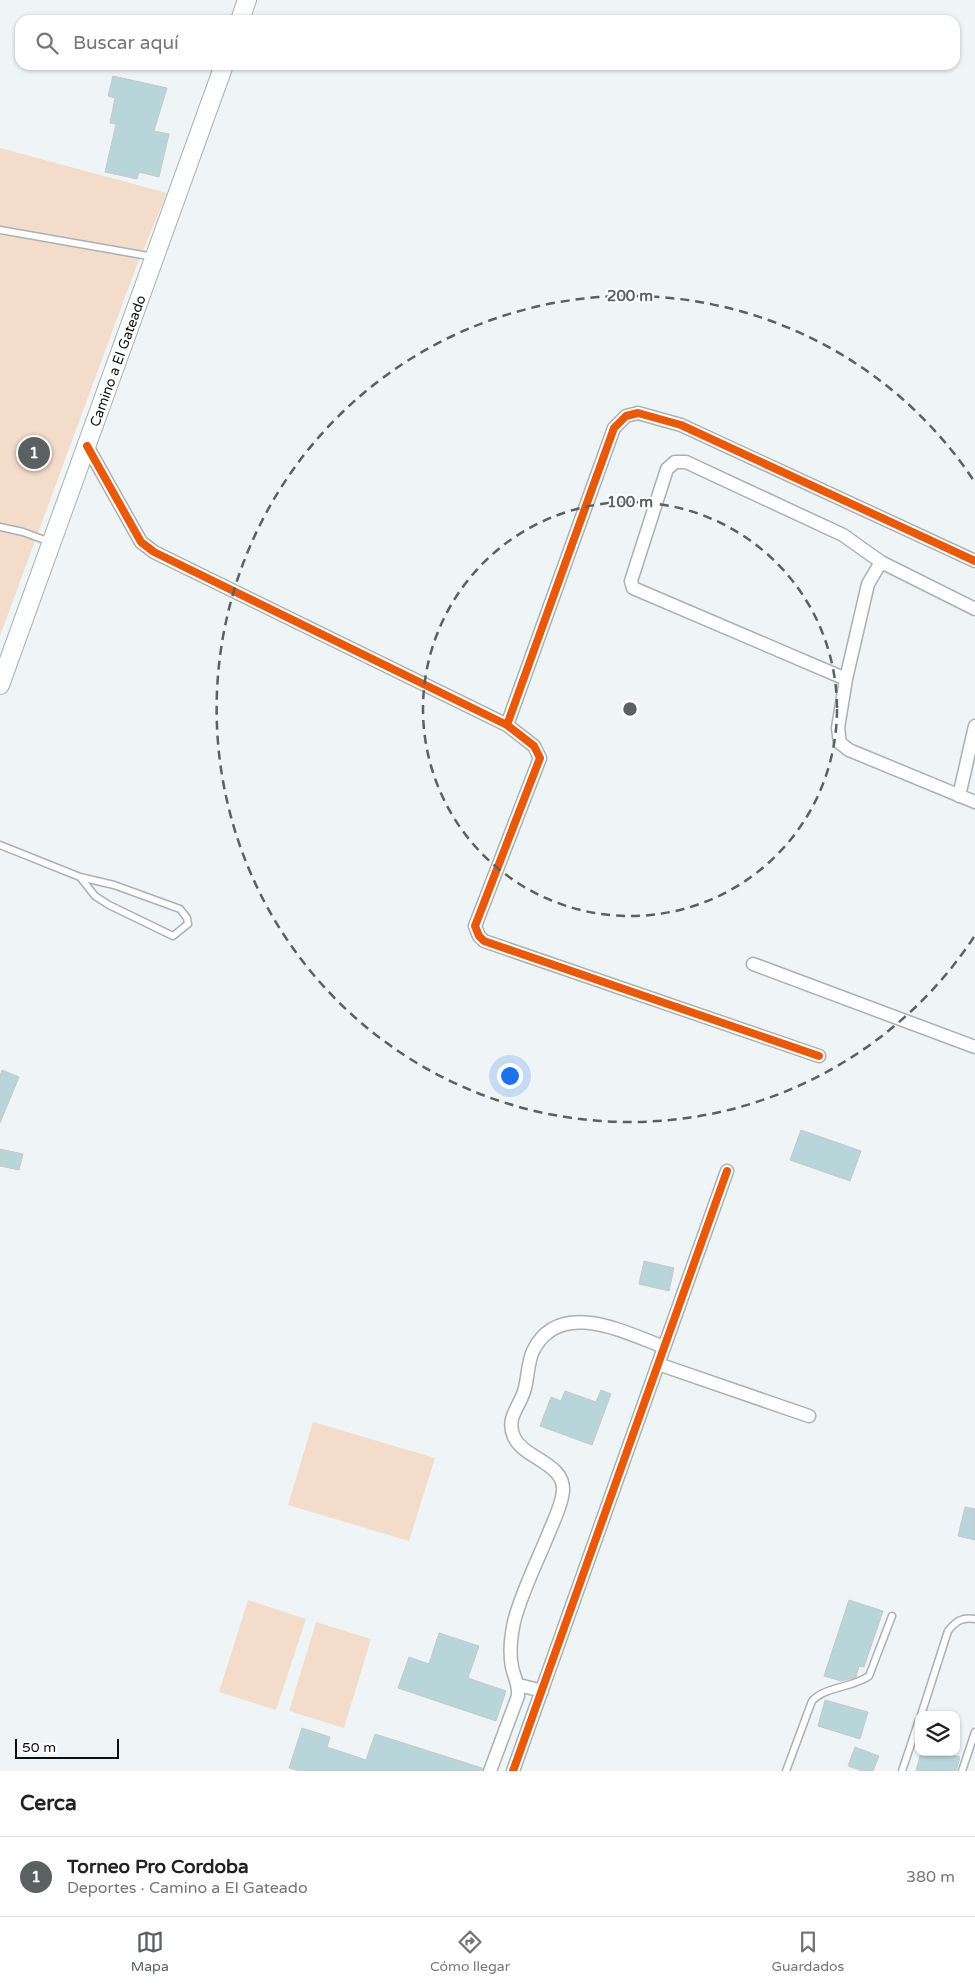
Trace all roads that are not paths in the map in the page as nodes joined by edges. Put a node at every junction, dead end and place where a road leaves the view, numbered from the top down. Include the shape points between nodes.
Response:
1 (247, 0) edge
2 (242, 15) edge
3 (222, 70) edge
4 (0, 230) edge
5 (155, 257) junction
6 (87, 446) junction
7 (0, 527) edge
8 (52, 543) junction
9 (975, 561) edge
10 (881, 562) junction
11 (975, 609) edge
12 (846, 679) junction
13 (0, 686) edge
14 (507, 725) junction
15 (975, 726) edge
16 (959, 796) junction
17 (975, 802) edge
18 (0, 845) edge
19 (80, 877) junction
20 (753, 964) dead end
21 (975, 1047) edge
22 (819, 1056) dead end
23 (727, 1171) dead end
24 (664, 1346) junction
25 (658, 1364) junction
26 (809, 1416) dead end
27 (892, 1616) dead end
28 (975, 1619) edge
29 (518, 1684) junction
30 (542, 1691) junction
31 (922, 1711) edge
32 (915, 1732) edge
33 (975, 1732) edge
34 (490, 1771) edge
35 (514, 1771) edge
36 (786, 1771) edge
37 (902, 1771) edge
38 (962, 1771) edge

1 - 2 street
3 - 5 street, Camino a El Gateado
4 - 5 lane
5 - 6 street, Camino a El Gateado
6 - 8 street, Camino a El Gateado
6 - 14 street via 141,542 154,552
7 - 8 lane
8 - 13 street, Camino a El Gateado
9 - 14 street via 681,425 638,413 626,416 614,428
10 - 11 street
10 - 12 street via 868,584
10 - 12 street via 843,535 686,462 675,462 667,469 631,581 633,588
12 - 16 street via 838,728 840,743 849,750
14 - 22 street via 534,746 540,758 475,926 479,936 484,941
15 - 16 street
16 - 17 street
18 - 19 lane
19 - 19 lane via 94,896 173,936 188,924 180,909 114,884
20 - 21 street
23 - 24 street
24 - 25 street
24 - 29 street via 606,1326 576,1321 556,1326 541,1337 532,1353 524,1392 510,1424 514,1438 561,1478 563,1490 556,1516 514,1621 510,1653
25 - 26 street
25 - 30 street
27 - 36 lane via 869,1676 863,1681 818,1694 812,1701
28 - 31 lane via 955,1622 948,1631
29 - 30 street
29 - 34 street via 518,1696
30 - 35 street
32 - 37 lane
33 - 38 lane

